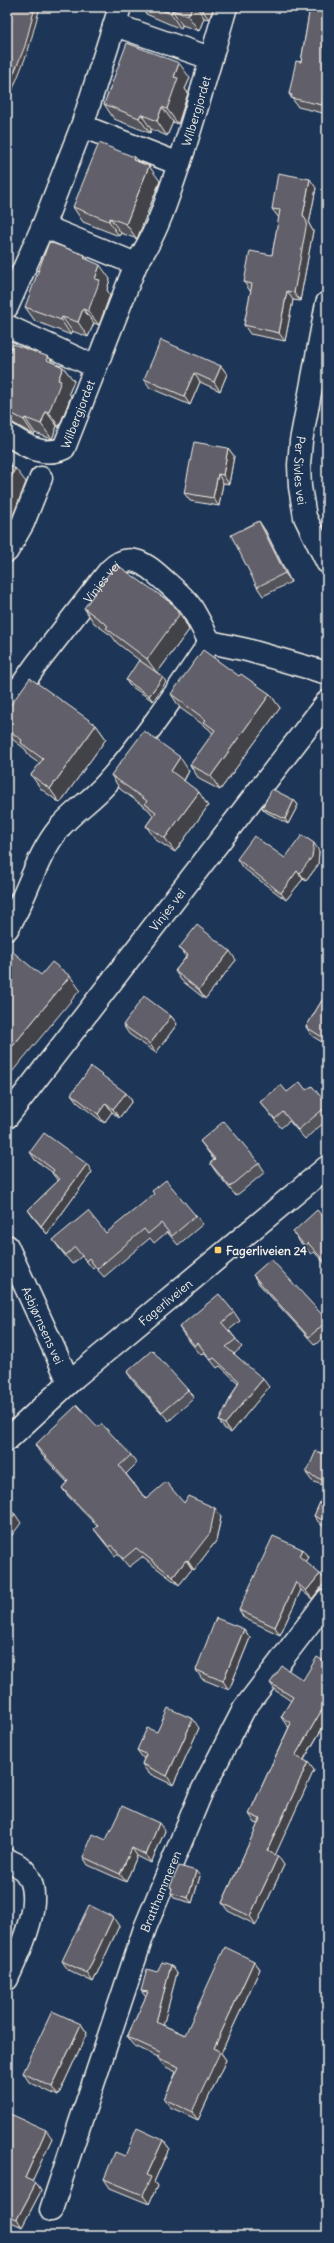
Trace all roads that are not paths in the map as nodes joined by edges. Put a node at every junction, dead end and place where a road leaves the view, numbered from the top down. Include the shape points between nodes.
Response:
1 (226, 7) edge
2 (117, 16) edge
3 (210, 58) junction
4 (82, 126) junction
5 (179, 164) junction
6 (43, 226) junction
7 (136, 264) junction
8 (327, 304) edge
9 (7, 307) edge
10 (7, 326) edge
11 (94, 366) junction
12 (7, 434) edge
13 (41, 478) dead end
14 (7, 551) edge
15 (327, 562) edge
16 (210, 642) junction
17 (327, 673) edge
18 (327, 702) edge
19 (7, 706) edge
20 (7, 929) edge
21 (7, 1117) edge
22 (327, 1167) edge
23 (7, 1246) edge
24 (69, 1382) junction
25 (7, 1440) edge
26 (327, 1600) edge
27 (7, 1860) edge
28 (7, 1979) edge
29 (51, 2210) dead end

1 - 3 street, Wilbergjordet
2 - 3 street
2 - 4 street
3 - 5 street, Wilbergjordet
4 - 5 street
4 - 6 street
5 - 7 street, Wilbergjordet via 158,224
6 - 7 street
6 - 9 street
7 - 11 street, Wilbergjordet
8 - 15 street, Per Sivles vei via 301,441 299,465 305,517
10 - 11 street, Wilbergjordet
11 - 12 street, Wilbergjordet via 64,448 54,452 33,450
13 - 14 street via 23,523
16 - 17 street
16 - 19 street, Vinjes vei via 190,606 178,592 146,564 126,560 117,563 110,570
16 - 20 street via 157,720 106,784 60,827 35,870 17,914
18 - 21 street, Vinjes vei
22 - 24 street, Fagerliveien
23 - 24 street, Asbjørnsens vei
24 - 25 street, Fagerliveien
26 - 29 street, Bratthammeren via 244,1709 201,1793 145,1928
27 - 28 street via 26,1872 32,1885 33,1897 24,1938

